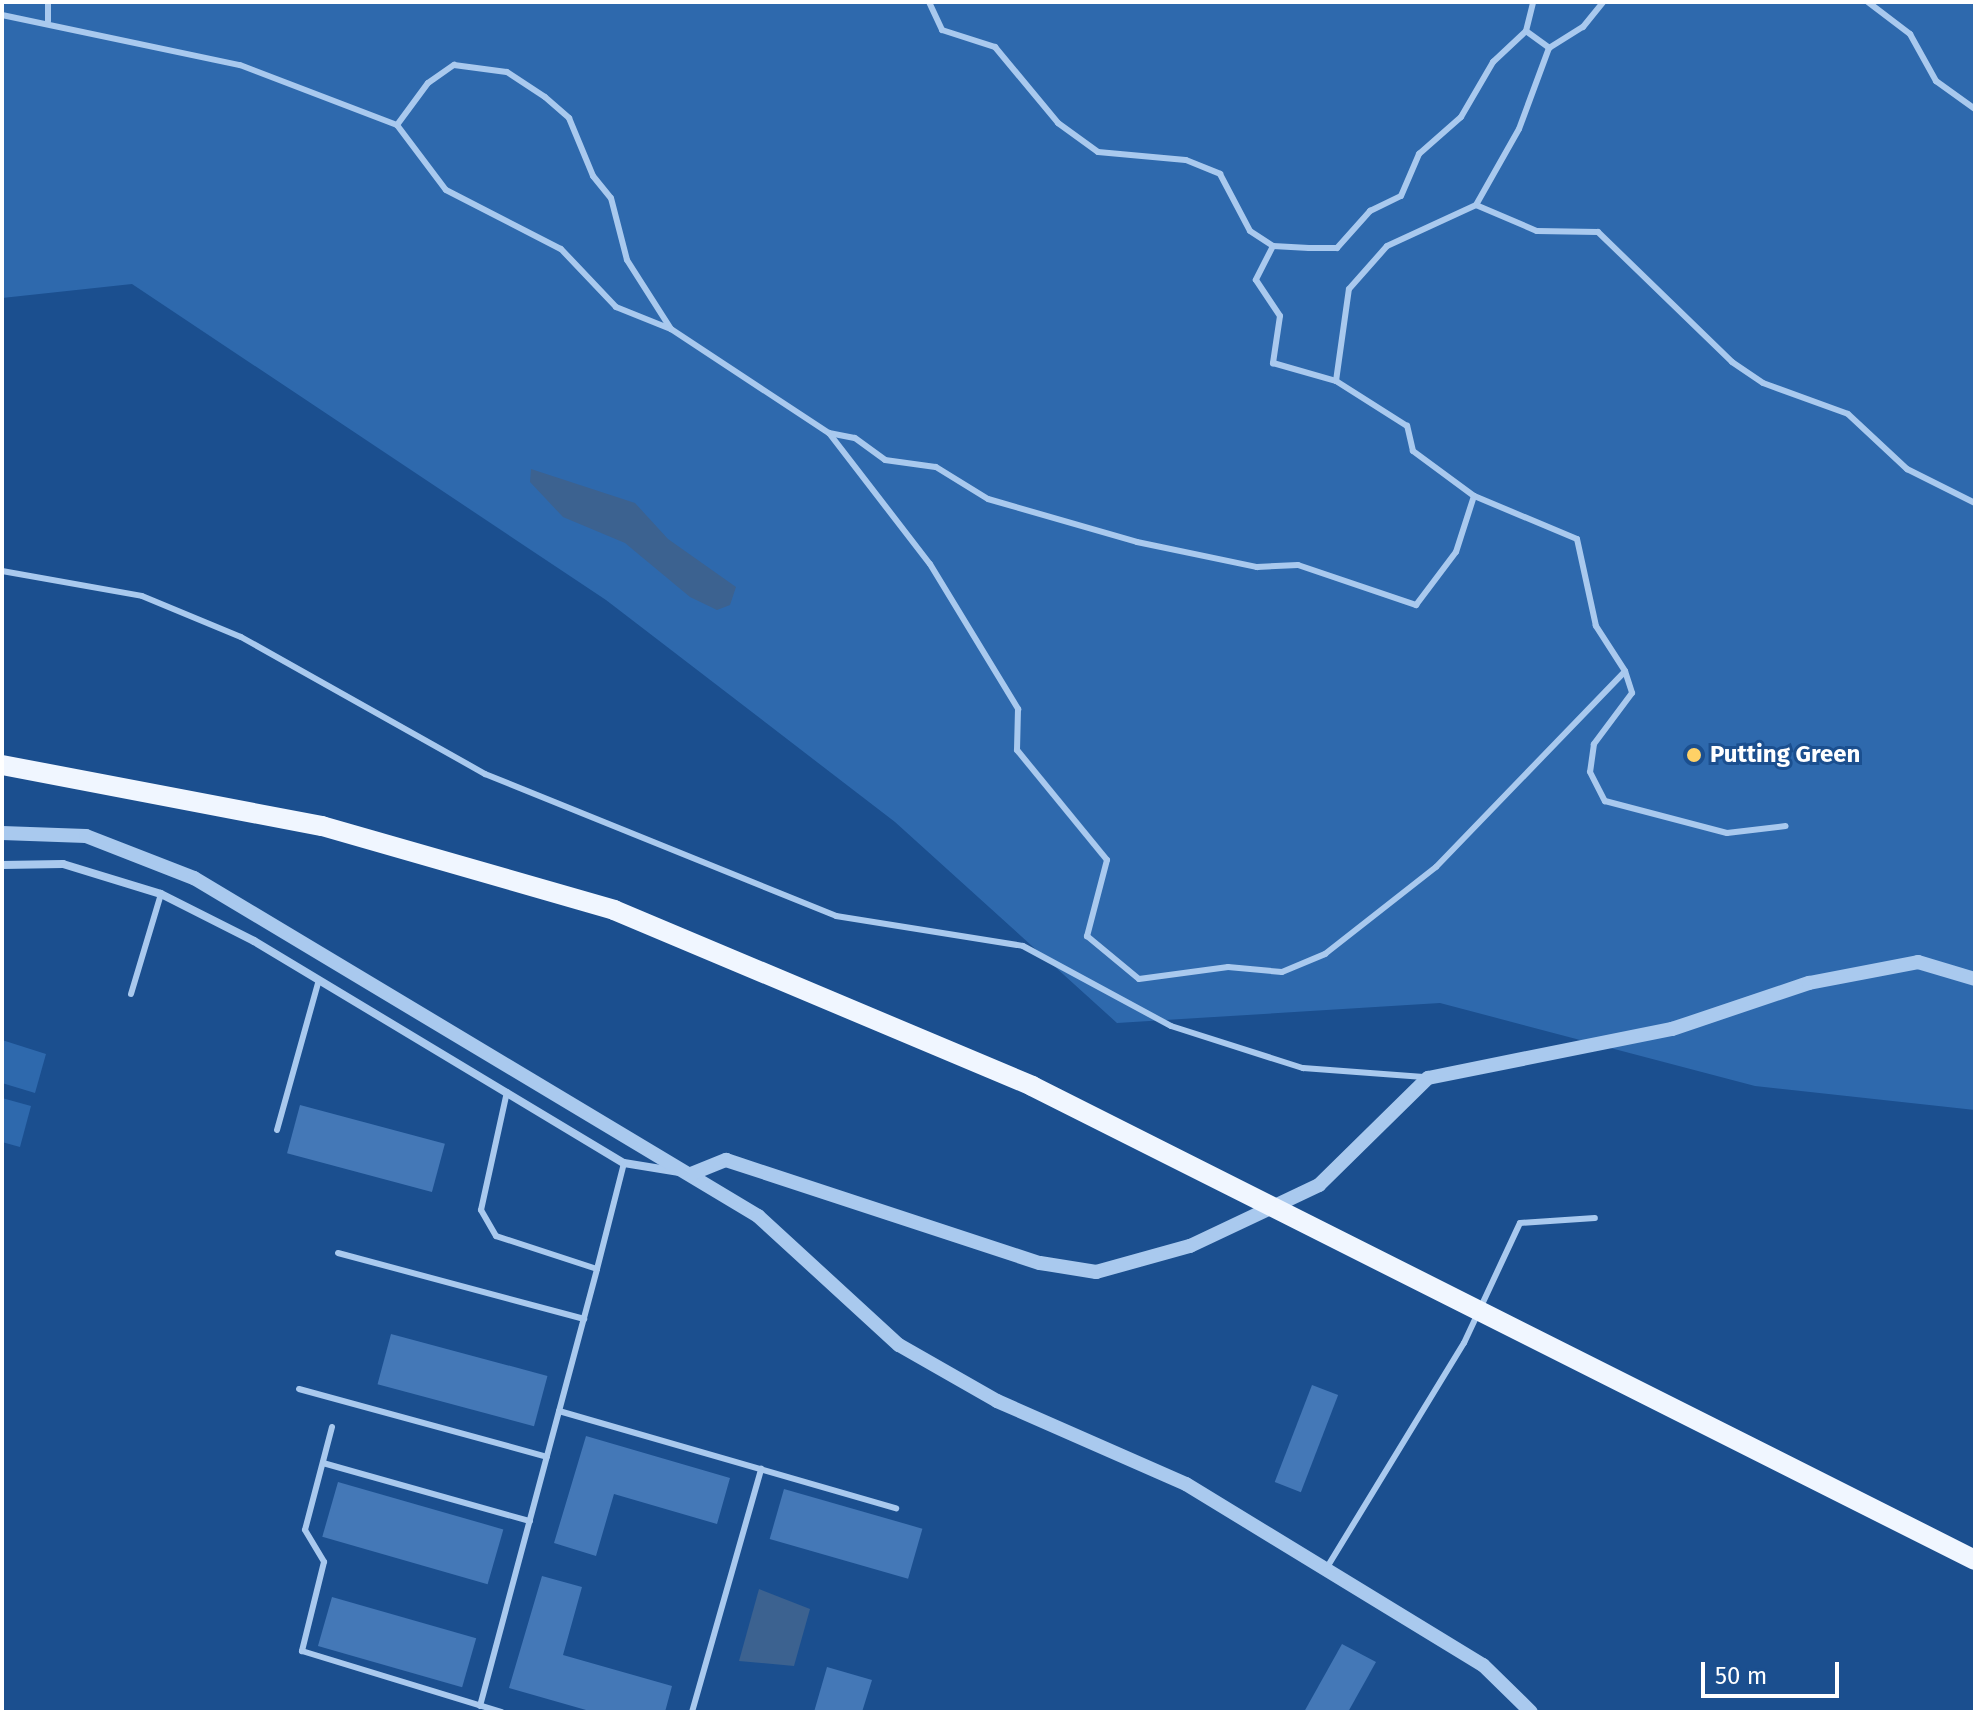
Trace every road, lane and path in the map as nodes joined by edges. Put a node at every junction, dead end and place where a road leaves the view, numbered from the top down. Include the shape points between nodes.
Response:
1 (48, 2) edge
2 (929, 2) edge
3 (1533, 2) edge
4 (1603, 2) edge
5 (1868, 2) edge
6 (2, 15) edge
7 (48, 21) junction
8 (1526, 31) junction
9 (1549, 48) junction
10 (1975, 109) edge
11 (397, 125) junction
12 (1476, 205) junction
13 (1273, 246) junction
14 (671, 329) junction
15 (1336, 381) junction
16 (829, 433) junction
17 (1474, 496) junction
18 (1975, 503) edge
19 (2, 571) edge
20 (1625, 671) junction
21 (2, 765) edge
22 (1786, 826) dead end
23 (2, 833) edge
24 (2, 865) edge
25 (161, 894) junction
26 (1975, 979) edge
27 (319, 980) junction
28 (131, 994) dead end
29 (1428, 1078) junction
30 (507, 1092) junction
31 (277, 1130) dead end
32 (624, 1163) junction
33 (691, 1174) junction
34 (1267, 1210) junction
35 (1595, 1218) dead end
36 (338, 1253) dead end
37 (597, 1269) junction
38 (584, 1319) junction
39 (299, 1389) dead end
40 (559, 1411) junction
41 (332, 1427) dead end
42 (547, 1457) junction
43 (323, 1463) junction
44 (761, 1469) junction
45 (896, 1508) dead end
46 (530, 1521) junction
47 (1975, 1560) edge
48 (1326, 1569) junction
49 (480, 1706) junction
50 (502, 1712) edge
51 (692, 1712) edge
52 (1531, 1712) edge

1 - 7 lane
2 - 13 lane via 942,30 995,47 1058,123 1098,152 1186,160 1220,174 1250,231
3 - 8 lane
4 - 9 lane via 1583,27
5 - 10 lane via 1910,34 1936,81
6 - 7 lane
7 - 11 lane via 240,65
8 - 9 lane
8 - 13 lane via 1493,62 1461,117 1419,154 1401,196 1370,211 1337,248
9 - 12 lane via 1519,129
11 - 14 lane via 446,190 561,249 616,307
11 - 14 lane via 428,83 454,65 507,72 545,97 569,118 593,176 611,198 627,260
12 - 15 lane via 1387,246 1349,289
12 - 18 lane via 1537,231 1598,232 1732,362 1763,383 1848,414 1907,469
13 - 15 lane via 1256,280 1280,316 1273,363
14 - 16 lane
15 - 17 lane via 1407,426 1413,451
16 - 17 lane via 855,438 885,460 936,467 988,499 1137,542 1257,567 1298,565 1416,605 1456,552
16 - 20 lane via 930,564 1018,709 1017,750 1107,860 1087,936 1139,979 1228,967 1282,972 1325,954 1436,867
17 - 20 lane via 1577,539 1596,626
19 - 29 lane via 142,596 198,619 485,774 836,916 1023,946 1171,1026 1303,1068
20 - 22 lane via 1632,693 1594,744 1590,772 1605,801 1727,833
21 - 34 main road via 322,826 614,910 1032,1086
23 - 33 street via 86,836 194,878
24 - 25 street via 63,864
25 - 27 street
25 - 28 lane
26 - 29 street via 1903,965 1809,983 1672,1029
27 - 30 street
27 - 31 lane
29 - 34 street via 1319,1185
30 - 32 street
30 - 37 lane via 481,1210 496,1236
32 - 33 street
32 - 37 lane
33 - 34 street via 726,1160 1040,1263 1096,1272 1190,1246
33 - 48 street via 758,1216 899,1345 997,1401 1186,1484
34 - 47 main road
35 - 48 lane via 1520,1223 1464,1343
36 - 38 lane
37 - 38 lane
38 - 40 lane
39 - 42 lane
40 - 42 lane
40 - 44 lane
41 - 43 lane
42 - 46 lane
43 - 46 lane
43 - 49 lane via 305,1530 324,1562 302,1651
44 - 45 lane
44 - 51 lane
46 - 49 lane
48 - 52 street via 1483,1665
49 - 50 lane

